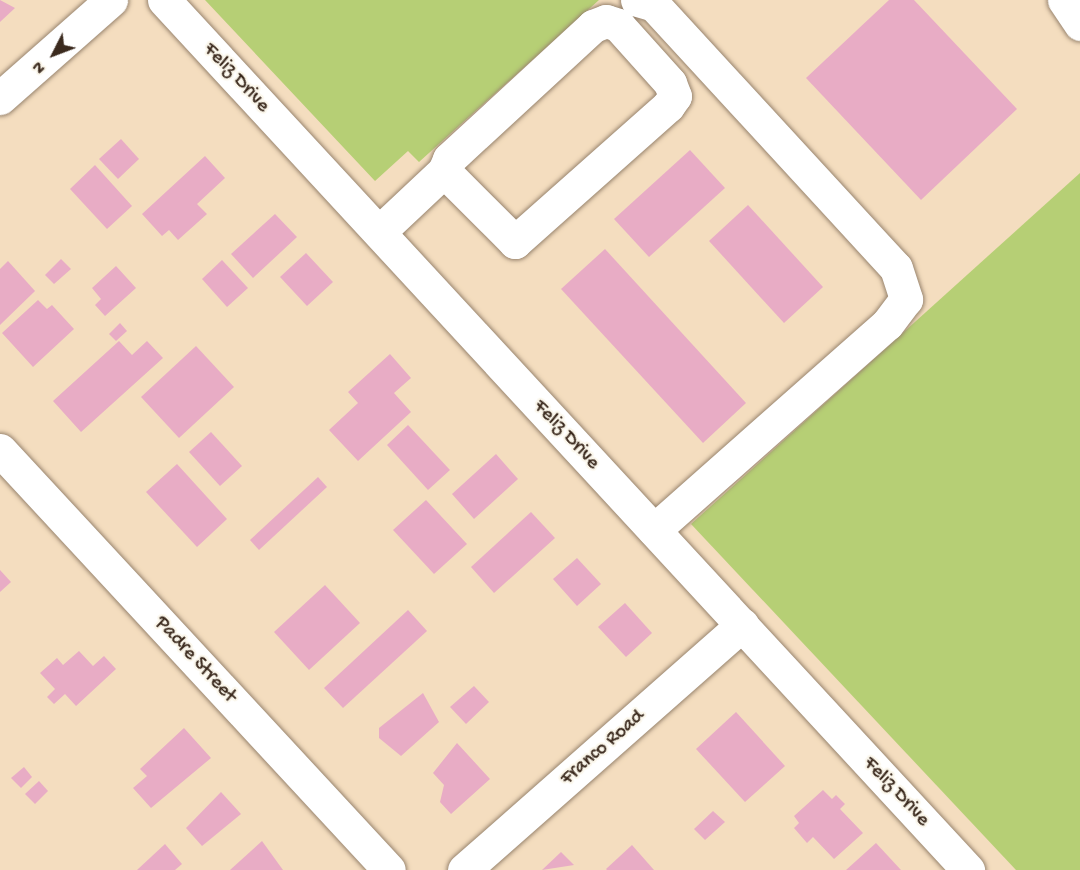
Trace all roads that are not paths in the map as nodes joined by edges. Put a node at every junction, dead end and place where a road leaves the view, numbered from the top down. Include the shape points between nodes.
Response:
1 (111, 0) edge
2 (164, 0) edge
3 (637, 0) edge
4 (1064, 0) edge
5 (606, 21) junction
6 (1080, 24) edge
7 (0, 98) edge
8 (444, 171) junction
9 (379, 232) junction
10 (0, 450) edge
11 (654, 530) junction
12 (742, 625) junction
13 (389, 870) edge
14 (464, 870) edge
15 (968, 870) edge

1 - 7 street
2 - 9 street, Feliz Drive
3 - 5 street
3 - 11 street via 654,5 896,268 906,299 887,324
4 - 6 street
5 - 8 street via 593,26 457,151
5 - 8 street via 618,25 670,82 675,96 668,106 515,242
8 - 9 street
9 - 11 street, Feliz Drive
10 - 13 street, Padre Street
11 - 12 street, Feliz Drive
12 - 14 street, Franco Road
12 - 15 street, Feliz Drive

